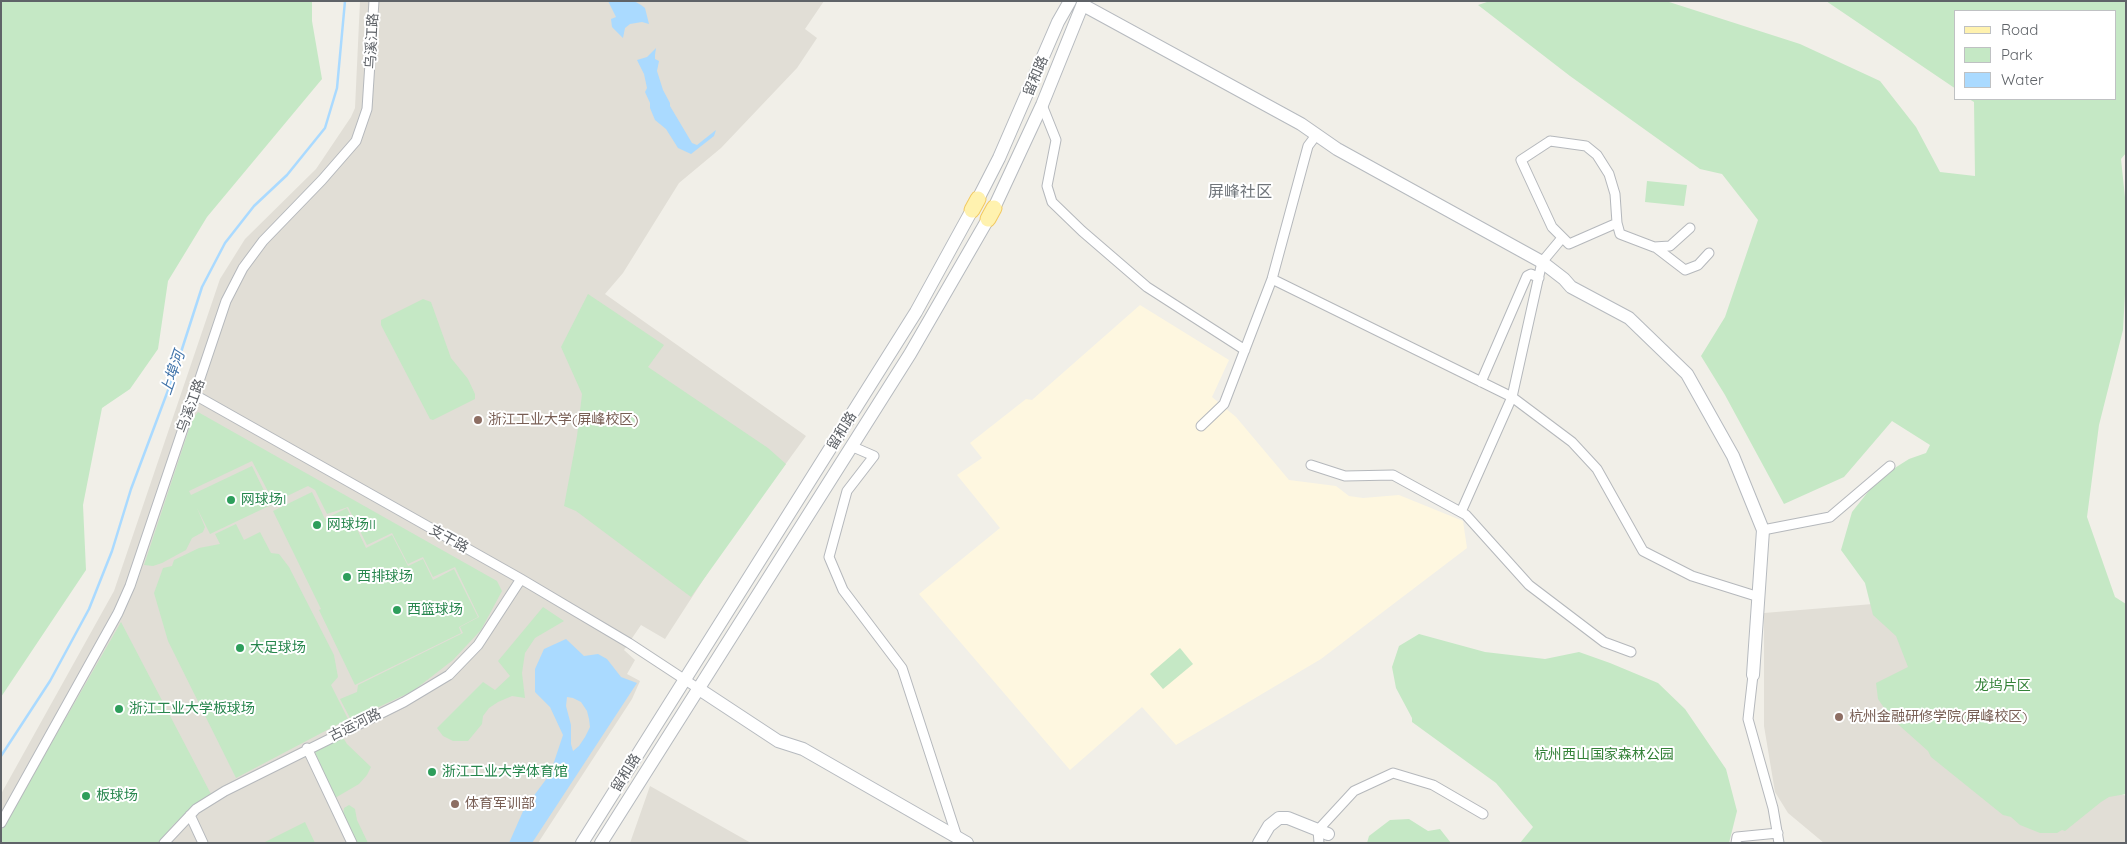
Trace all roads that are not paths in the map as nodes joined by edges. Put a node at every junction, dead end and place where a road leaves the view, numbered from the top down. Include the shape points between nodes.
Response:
1 (374, 1) edge
2 (1070, 1) edge
3 (1081, 2) edge
4 (1042, 105) junction
5 (1317, 134) junction
6 (1617, 223) junction
7 (1690, 228) dead end
8 (1562, 238) junction
9 (1654, 247) junction
10 (1709, 253) dead end
11 (1542, 262) junction
12 (1539, 278) junction
13 (1272, 279) junction
14 (1244, 350) junction
15 (1481, 382) junction
16 (195, 395) junction
17 (1512, 397) junction
18 (1201, 426) dead end
19 (851, 446) junction
20 (1311, 465) dead end
21 (1890, 466) dead end
22 (1461, 512) junction
23 (1763, 530) junction
24 (521, 579) junction
25 (1759, 597) junction
26 (1631, 652) dead end
27 (1753, 675) joint
28 (685, 679) junction
29 (699, 688) junction
30 (307, 748) junction
31 (1484, 814) dead end
32 (190, 815) junction
33 (1, 823) edge
34 (1778, 833) junction
35 (1322, 836) edge
36 (962, 840) edge
37 (164, 843) edge
38 (203, 843) edge
39 (352, 843) edge
40 (582, 843) edge
41 (602, 843) edge
42 (1259, 843) edge
43 (1736, 843) edge
44 (1779, 843) edge

1 - 16 street, 乌溪江路 via 367,109 356,141 263,241 243,268 226,301
2 - 28 main road, 留和路 via 999,158 916,312
3 - 4 main road, 留和路
3 - 5 main road
4 - 14 street via 1056,140 1047,186 1052,202 1147,287
4 - 19 main road, 留和路 via 991,213 925,329
5 - 11 main road via 1337,149
5 - 13 street via 1308,146
6 - 8 street via 1569,244
6 - 8 street via 1616,194 1597,155 1586,146 1550,141 1521,160 1552,227
6 - 9 street via 1620,234
7 - 9 street via 1670,246
8 - 11 street
9 - 10 street via 1685,270 1698,265
11 - 12 street
11 - 23 main road via 1571,287 1629,318 1687,374 1733,456
12 - 15 street via 1531,274 1527,276
12 - 17 street
13 - 14 street
13 - 15 street
14 - 18 street via 1224,404
15 - 17 street
16 - 24 street, 支干路
16 - 33 street, 乌溪江路 via 118,613
17 - 22 street
17 - 25 street via 1572,442 1597,469 1643,551 1692,576
19 - 29 main road, 留和路
19 - 36 street via 874,456 847,491 829,557 843,590 902,668
20 - 22 street via 1345,476 1393,475
21 - 23 street via 1830,518
22 - 26 street via 1529,585 1604,642
23 - 25 main road
24 - 28 street, 支干路
24 - 30 street, 古运河路 via 478,644 449,675 404,702
25 - 27 main road
27 - 34 street via 1748,719
28 - 29 street, 支干路
28 - 40 main road, 留和路
29 - 36 main road via 778,741 803,749
29 - 41 main road, 留和路
30 - 32 street, 古运河路 via 225,791
30 - 39 street
31 - 35 street via 1433,785 1393,774 1354,791
32 - 37 street, 古运河路
32 - 38 street
34 - 43 street via 1737,838
34 - 44 street
35 - 42 main road via 1288,818 1278,818

